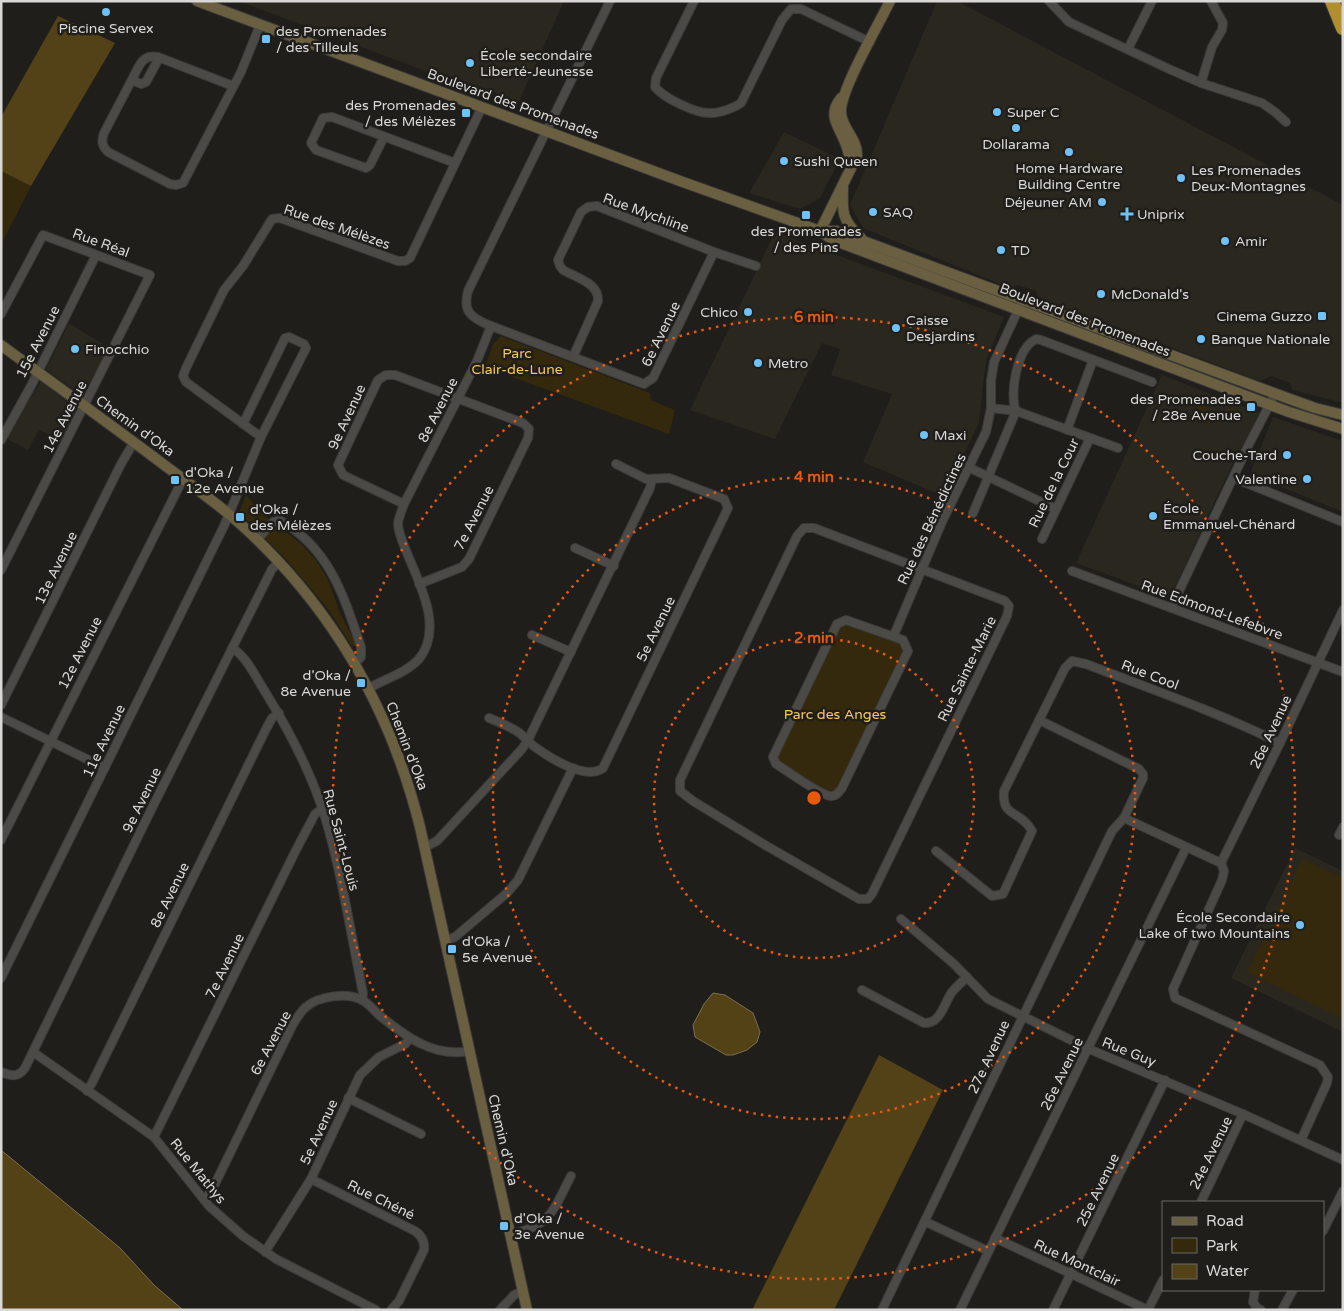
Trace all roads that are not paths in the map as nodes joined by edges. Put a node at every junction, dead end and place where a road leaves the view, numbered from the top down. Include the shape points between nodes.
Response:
1 (196, 1) edge
2 (610, 1) edge
3 (694, 1) edge
4 (890, 1) edge
5 (1152, 1) edge
6 (1211, 1) edge
7 (1332, 1) edge
8 (1055, 3) edge
9 (260, 25) junction
10 (1343, 28) edge
11 (870, 42) junction
12 (1128, 49) junction
13 (160, 58) junction
14 (132, 80) junction
15 (1201, 83) junction
16 (233, 86) junction
17 (482, 107) junction
18 (1286, 122) dead end
19 (546, 131) junction
20 (384, 137) junction
21 (455, 163) junction
22 (843, 181) junction
23 (820, 231) junction
24 (864, 241) junction
25 (714, 252) junction
26 (96, 255) junction
27 (756, 266) dead end
28 (150, 275) joint
29 (1021, 305) junction
30 (1, 314) edge
31 (491, 326) junction
32 (1, 345) edge
33 (573, 357) junction
34 (1093, 360) junction
35 (38, 372) junction
36 (1152, 382) dead end
37 (1275, 394) junction
38 (459, 398) junction
39 (1269, 404) junction
40 (84, 406) junction
41 (991, 408) junction
42 (1016, 411) junction
43 (1343, 415) edge
44 (243, 424) junction
45 (1343, 429) edge
46 (1067, 430) junction
47 (261, 436) junction
48 (1090, 438) junction
49 (1, 440) edge
50 (134, 442) junction
51 (1118, 448) dead end
52 (616, 464) dead end
53 (970, 468) junction
54 (988, 477) junction
55 (1234, 478) junction
56 (183, 479) junction
57 (652, 479) junction
58 (404, 504) junction
59 (1056, 509) junction
60 (973, 513) dead end
61 (229, 514) junction
62 (1343, 522) edge
63 (1042, 539) dead end
64 (257, 540) junction
65 (1, 548) edge
66 (575, 548) dead end
67 (10, 552) junction
68 (278, 562) junction
69 (614, 566) junction
70 (922, 569) junction
71 (1, 570) edge
72 (1072, 571) dead end
73 (419, 584) junction
74 (1171, 608) junction
75 (1343, 610) edge
76 (532, 635) dead end
77 (894, 635) junction
78 (232, 648) junction
79 (571, 652) junction
80 (355, 662) junction
81 (1317, 663) junction
82 (1343, 672) edge
83 (369, 688) junction
84 (1, 706) edge
85 (279, 714) junction
86 (1, 717) edge
87 (489, 718) dead end
88 (1040, 720) junction
89 (528, 740) junction
90 (50, 741) junction
91 (1280, 743) junction
92 (105, 768) junction
93 (573, 768) junction
94 (322, 810) junction
95 (1124, 818) junction
96 (1343, 827) edge
97 (1339, 835) dead end
98 (1, 840) edge
99 (424, 847) junction
100 (1186, 848) junction
101 (936, 851) dead end
102 (1221, 864) junction
103 (902, 918) dead end
104 (446, 941) junction
105 (1, 978) edge
106 (967, 978) junction
107 (862, 990) dead end
108 (362, 1000) junction
109 (1022, 1017) junction
110 (410, 1039) junction
111 (1089, 1049) junction
112 (469, 1051) junction
113 (33, 1052) junction
114 (1, 1072) edge
115 (1165, 1080) junction
116 (87, 1091) junction
117 (348, 1098) junction
118 (1244, 1114) junction
119 (421, 1134) dead end
120 (154, 1137) junction
121 (1301, 1140) junction
122 (1343, 1160) edge
123 (571, 1176) dead end
124 (311, 1179) junction
125 (1343, 1190) edge
126 (204, 1200) junction
127 (1201, 1201) edge
128 (926, 1222) junction
129 (1324, 1229) edge
130 (510, 1234) junction
131 (995, 1238) junction
132 (988, 1251) junction
133 (265, 1252) junction
134 (1071, 1274) junction
135 (1162, 1282) edge
136 (523, 1291) junction
137 (1255, 1291) edge
138 (1292, 1291) edge
139 (393, 1309) edge
140 (376, 1310) edge
141 (500, 1310) edge
142 (527, 1310) edge
143 (882, 1310) edge
144 (960, 1310) edge
145 (1053, 1310) edge
146 (1148, 1310) edge
147 (1261, 1310) edge
148 (1282, 1310) edge

1 - 9 street, Boulevard des Promenades
2 - 19 street
3 - 11 street via 655,86 661,94 698,112 711,113 741,103 782,20 791,9 801,9
4 - 11 street
5 - 12 street
6 - 15 street via 1223,23
7 - 10 highway
8 - 12 street via 1069,22
9 - 16 street
9 - 17 street, Boulevard des Promenades
11 - 22 street via 835,106 834,115 851,165
12 - 15 street
13 - 14 street via 151,56 143,60
13 - 14 street via 146,82 140,84
13 - 16 street
14 - 16 street via 102,144 108,152 173,185 185,181
15 - 18 street via 1262,103
17 - 19 street, Boulevard des Promenades
17 - 21 street, Rue des Mélèzes
19 - 23 street, Boulevard des Promenades
19 - 31 street via 468,291 467,309 472,316
20 - 20 street via 332,117 323,118 311,143 316,150 366,168
20 - 21 street
21 - 44 street, Rue des Mélèzes via 410,258 405,261 280,218 268,223 243,266 224,290 183,376 186,382
22 - 23 street
22 - 24 street via 844,219
23 - 24 street, Boulevard des Promenades via 836,231
23 - 29 street, Boulevard des Promenades via 833,240
24 - 29 street, Boulevard des Promenades
25 - 27 street, Rue Mychline
25 - 33 street, 6e Avenue via 653,378 644,384
25 - 33 street, Rue Mychline via 597,206 588,206 581,212 558,260 563,270 595,287 598,295 598,302
26 - 28 street, Rue Réal
26 - 30 street, Rue Réal via 43,235
26 - 35 street, 15e Avenue
28 - 40 street, 14e Avenue
29 - 37 street, Boulevard des Promenades
29 - 39 street, Boulevard des Promenades
29 - 41 street, Rue des Bénédictines via 994,362
31 - 33 street, 6e Avenue
31 - 38 street, 8e Avenue
32 - 35 street, Chemin d'Oka
34 - 36 street
34 - 42 street via 1041,340 1031,341 1022,354 1016,374 1013,399
34 - 46 street
35 - 40 street, Chemin d'Oka
35 - 49 street, 15e Avenue
37 - 39 street
37 - 43 street, Boulevard des Promenades
38 - 58 street, 8e Avenue
38 - 58 street, 9e Avenue via 395,375 386,375 378,380 338,465 343,475
38 - 73 street, 7e Avenue via 523,422 529,429 528,438 462,568
39 - 45 street, Boulevard des Promenades
39 - 55 street
40 - 50 street, Chemin d'Oka
40 - 67 street, 14e Avenue
41 - 42 street
41 - 53 street, Rue des Bénédictines via 986,432
42 - 46 street
42 - 54 street
44 - 47 street, Rue des Mélèzes
44 - 47 street via 286,338 304,344 306,348
46 - 48 street
47 - 61 street
48 - 51 street
48 - 59 street, Rue de la Cour
50 - 56 street, Chemin d'Oka
50 - 84 street, 13e Avenue
52 - 57 street
53 - 54 street
53 - 70 street, Rue des Bénédictines
54 - 59 street
54 - 60 street
55 - 62 street
55 - 74 street
56 - 61 street, Chemin d'Oka
56 - 90 street, 12e Avenue
57 - 69 street
57 - 93 street, 5e Avenue via 669,478 724,500 728,508 603,768 593,772
58 - 73 street, 8e Avenue via 398,523
59 - 63 street, Rue de la Cour
61 - 64 street, Chemin d'Oka
61 - 92 street, 11e Avenue
64 - 68 street, Chemin d'Oka
64 - 80 street via 273,522 280,520 323,557 361,647 361,656
65 - 67 street
66 - 69 street
67 - 71 street, 14e Avenue
68 - 78 street, 9e Avenue
68 - 80 street, Chemin d'Oka via 320,611
69 - 79 street
70 - 70 street, Rue Sainte-Marie via 1005,601 1009,606 872,894 868,899 859,899 693,801 680,791 680,780 797,536 804,528 814,528
70 - 77 street, Rue des Bénédictines
72 - 74 street, Rue Edmond-Lefebvre
73 - 83 street, 8e Avenue via 430,625 424,650 406,669
74 - 81 street, Rue Edmond-Lefebvre
75 - 81 street, 26e Avenue
76 - 79 street
77 - 77 street via 903,640 908,651 836,795 831,797 823,793 776,764 773,757 837,624 846,620
78 - 85 street, Rue Saint-Louis via 242,657
78 - 113 street, 9e Avenue
79 - 89 street
80 - 83 street, Chemin d'Oka
81 - 82 street, Rue Edmond-Lefebvre
81 - 91 street, 26e Avenue
83 - 99 street, Chemin d'Oka via 406,777
85 - 94 street, Rue Saint-Louis via 301,754
85 - 116 street, 8e Avenue via 272,718 266,729
86 - 90 street
87 - 89 street
88 - 91 street, Rue Cool via 1067,665 1075,661 1226,717
88 - 95 street, 27e Avenue via 1142,772 1142,781
88 - 101 street, Rue Cool via 1004,791 1005,808 1027,822 1032,831 1003,894 992,896
89 - 93 street
89 - 99 street via 437,841
90 - 92 street
90 - 98 street, 12e Avenue
91 - 102 street, 26e Avenue
92 - 105 street, 11e Avenue
93 - 104 street via 518,880 455,937
94 - 108 street, Rue Saint-Louis via 334,854
94 - 120 street, 7e Avenue via 316,812 296,850
95 - 100 street
95 - 109 street, 27e Avenue via 1112,831
96 - 97 street
99 - 104 street, Chemin d'Oka
100 - 102 street
100 - 111 street, 26e Avenue
102 - 121 street via 1224,876 1172,989 1175,998 1320,1065 1328,1077 1327,1083
103 - 106 street, Rue Guy
104 - 112 street, Chemin d'Oka
106 - 107 street via 952,991 937,1019 931,1023 924,1023
106 - 109 street, Rue Guy via 988,999
108 - 110 street
108 - 126 street, 6e Avenue via 327,998 310,1004 299,1015 212,1190
109 - 111 street, Rue Guy
109 - 128 street, 27e Avenue
110 - 112 street via 453,1052
110 - 117 street, 5e Avenue via 369,1065
111 - 115 street, Rue Guy
111 - 131 street, 26e Avenue
112 - 130 street, Chemin d'Oka
113 - 114 street, 9e Avenue via 22,1072 12,1076
113 - 116 street, Rue Mathys
115 - 118 street, Rue Guy
115 - 134 street, 25e Avenue
116 - 120 street, Rue Mathys
117 - 119 street
117 - 124 street, 5e Avenue
118 - 121 street, Rue Guy
118 - 127 street, 24e Avenue
120 - 126 street, Rue Mathys
121 - 122 street, Rue Guy
123 - 130 street via 546,1220 535,1227
124 - 133 street, 5e Avenue
124 - 139 street, Rue Chéné via 421,1236 424,1250
125 - 129 street
126 - 133 street, Rue Mathys
128 - 132 street
128 - 143 street, 27e Avenue
130 - 136 street, Chemin d'Oka
131 - 132 street, 26e Avenue
131 - 134 street, Rue Montclair
132 - 144 street, 26e Avenue
133 - 140 street, Rue Mathys
134 - 145 street, 25e Avenue
134 - 146 street, Rue Montclair
135 - 146 street
136 - 141 street via 514,1295
136 - 142 street, Chemin d'Oka
137 - 147 street via 1253,1302
138 - 148 street

